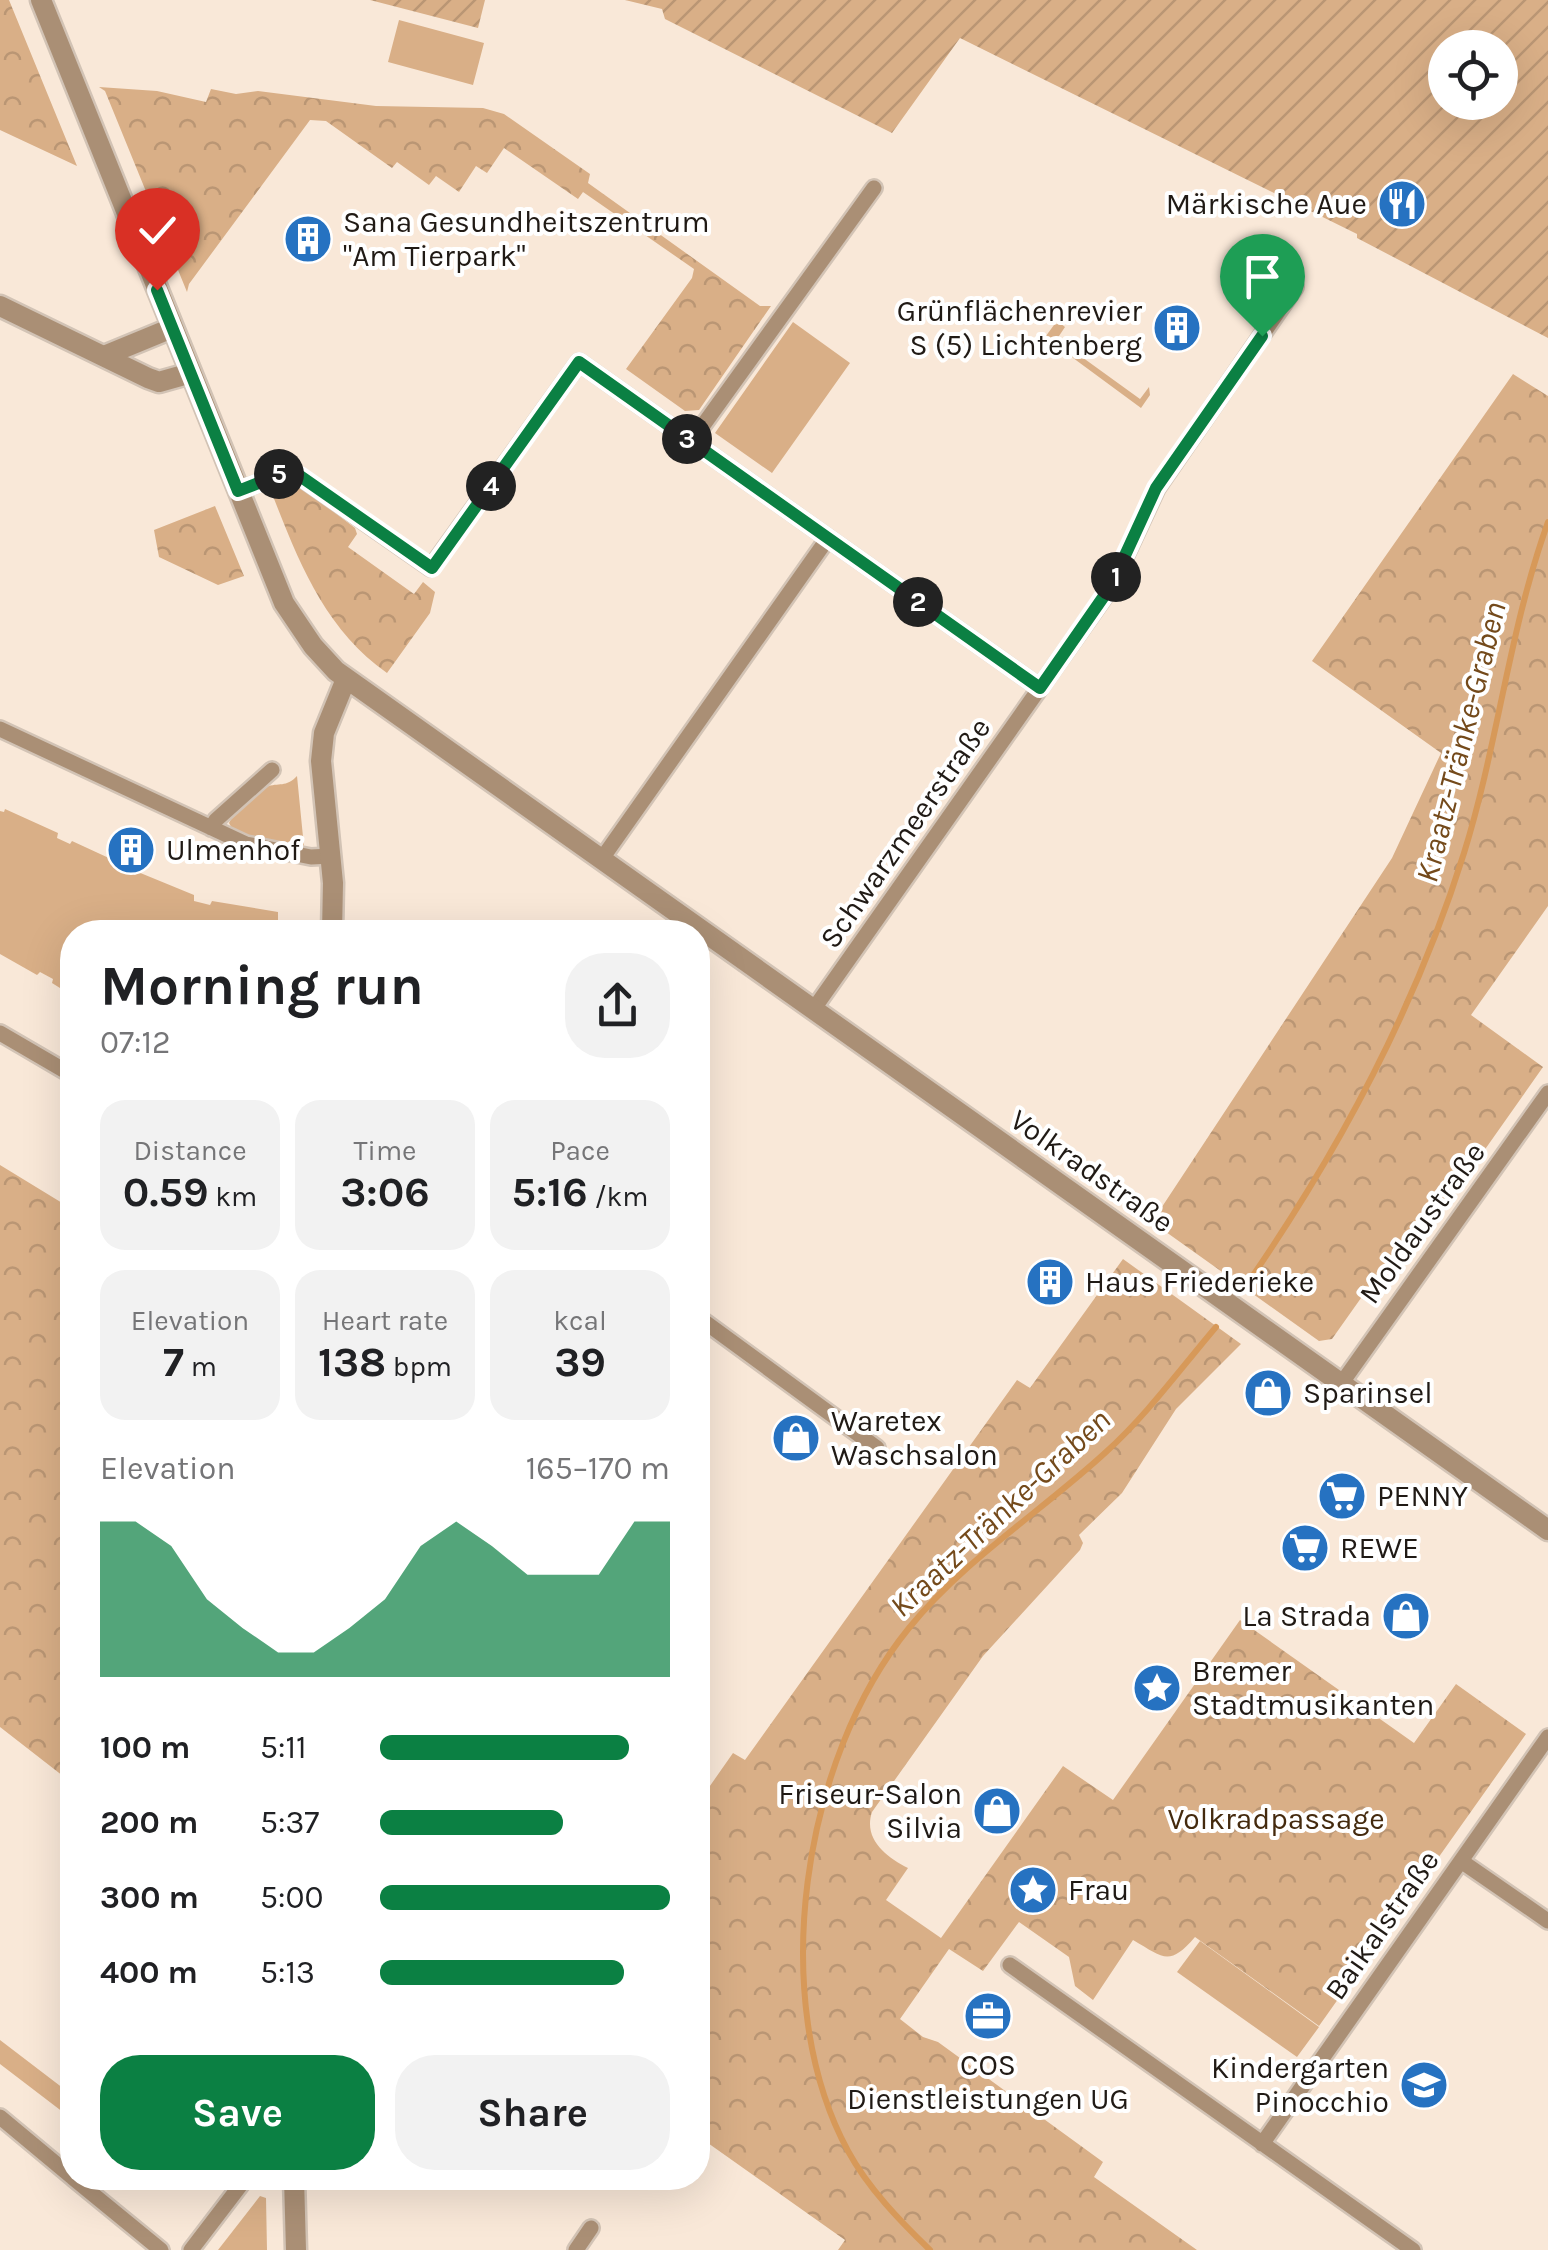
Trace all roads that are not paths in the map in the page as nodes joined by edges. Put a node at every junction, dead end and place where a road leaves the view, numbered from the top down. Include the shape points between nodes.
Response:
1 (40, 0) edge
2 (874, 188) dead end
3 (1295, 288) dead end
4 (0, 306) edge
5 (172, 328) junction
6 (104, 356) junction
7 (191, 374) junction
8 (691, 442) junction
9 (238, 491) junction
10 (828, 538) junction
11 (346, 679) junction
12 (1040, 688) junction
13 (0, 729) edge
14 (272, 770) dead end
15 (212, 828) junction
16 (331, 856) junction
17 (601, 860) junction
18 (332, 920) edge
19 (686, 920) edge
20 (710, 937) edge
21 (814, 1010) junction
22 (0, 1033) edge
23 (60, 1067) edge
24 (1548, 1094) edge
25 (710, 1326) edge
26 (1341, 1384) junction
27 (877, 1448) dead end
28 (1548, 1530) edge
29 (1548, 1737) edge
30 (1462, 1860) junction
31 (1548, 1920) edge
32 (1010, 1965) dead end
33 (0, 2117) edge
34 (1262, 2144) junction
35 (60, 2166) edge
36 (89, 2190) edge
37 (237, 2190) edge
38 (294, 2190) edge
39 (592, 2228) dead end
40 (161, 2250) edge
41 (191, 2250) edge
42 (296, 2250) edge
43 (576, 2250) edge
44 (1413, 2250) edge

1 - 5 street, Volkradstraße
2 - 8 street
3 - 12 street, Schwarzmeerstraße via 1156,488 1111,586
4 - 6 street
5 - 6 street
5 - 7 street, Volkradstraße
6 - 7 street via 159,382
7 - 9 street, Volkradstraße
8 - 9 street via 579,362 432,568 300,476 284,473
8 - 10 street
9 - 11 street, Volkradstraße via 284,603
10 - 12 street
10 - 17 street
11 - 16 street via 324,732 321,761
11 - 17 street, Volkradstraße
12 - 21 street, Schwarzmeerstraße
13 - 15 street
14 - 15 street
15 - 16 street via 246,844
16 - 18 street
17 - 19 street, Volkradstraße
20 - 21 street, Volkradstraße
21 - 26 street, Volkradstraße
22 - 23 street
24 - 26 street, Moldaustraße
25 - 27 street
26 - 28 street, Volkradstraße
29 - 30 street, Baikalstraße
30 - 31 street
30 - 34 street, Baikalstraße
32 - 34 street
33 - 35 street
34 - 44 street
36 - 40 street
37 - 41 street
38 - 42 street
39 - 43 street

